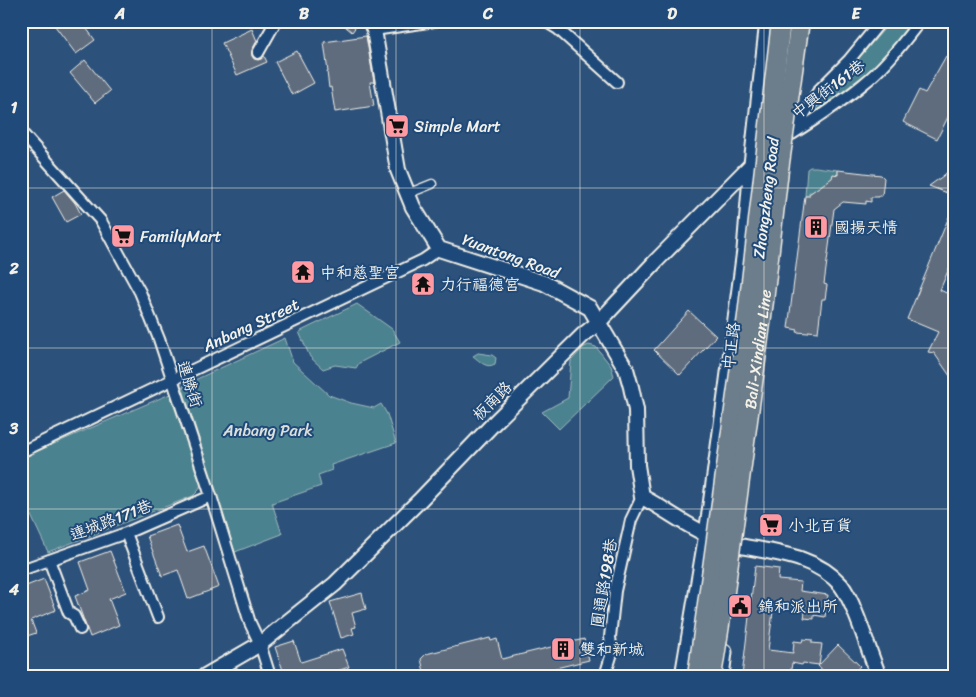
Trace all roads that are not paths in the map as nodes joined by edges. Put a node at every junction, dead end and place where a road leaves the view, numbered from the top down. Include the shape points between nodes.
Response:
1 (276, 21) edge
2 (434, 21) edge
3 (545, 21) edge
4 (768, 21) edge
5 (781, 21) edge
6 (790, 21) edge
7 (800, 21) edge
8 (808, 21) edge
9 (881, 21) edge
10 (920, 21) edge
11 (372, 26) edge
12 (258, 53) dead end
13 (617, 82) dead end
14 (21, 132) edge
15 (792, 134) junction
16 (774, 149) junction
17 (752, 164) junction
18 (432, 184) dead end
19 (407, 194) junction
20 (439, 249) junction
21 (598, 323) junction
22 (173, 379) junction
23 (21, 452) edge
24 (211, 496) junction
25 (642, 497) junction
26 (126, 532) junction
27 (707, 534) junction
28 (724, 540) junction
29 (738, 546) junction
30 (49, 560) junction
31 (21, 570) edge
32 (158, 618) dead end
33 (80, 629) dead end
34 (260, 644) junction
35 (205, 676) edge
36 (270, 676) edge
37 (606, 676) edge
38 (684, 676) edge
39 (697, 676) edge
40 (706, 676) edge
41 (712, 676) edge
42 (721, 676) edge
43 (879, 676) edge

1 - 12 street
2 - 11 street
3 - 13 street
4 - 17 main road, Zhongzheng Road
5 - 39 highway, Bali-Xindian Line, bridge via 747,316
6 - 16 main road, 中正路
7 - 41 highway, Bali-Xindian Line, bridge
8 - 15 main road, Zhongzheng Road
9 - 15 street via 819,90
10 - 15 street, 中興街161巷 via 864,84
11 - 19 street, Yuantong Road via 398,170
14 - 22 street, 連勝街 via 101,221 140,292
15 - 16 street, 板南路
15 - 29 main road, Zhongzheng Road
16 - 17 street, 板南路
16 - 28 main road, 中正路
17 - 21 street, 板南路
17 - 27 main road, Zhongzheng Road
18 - 19 street
19 - 20 street, Yuantong Road
20 - 21 street, Yuantong Road via 544,283 590,308
20 - 22 street, Anbang Street via 423,260
21 - 25 street, Yuantong Road via 626,369 631,387 636,410 637,465
21 - 34 street, 板南路 via 335,584
22 - 23 street, Anbang Street
22 - 24 street, 連勝街
24 - 26 street, 連城路171巷
24 - 34 street, 連勝街 via 250,623
25 - 27 street
25 - 37 street, 圓通路198巷 via 631,520 615,591 610,637 612,653
26 - 30 street, 連城路171巷
26 - 32 street
27 - 28 street
27 - 38 main road, Zhongzheng Road
28 - 29 street
28 - 40 main road, 中正路
29 - 42 main road, Zhongzheng Road
29 - 43 street via 804,560 840,584 849,598
30 - 31 street, 連城路171巷
30 - 33 street via 69,613
34 - 35 street, 板南路
34 - 36 street, 連勝街

